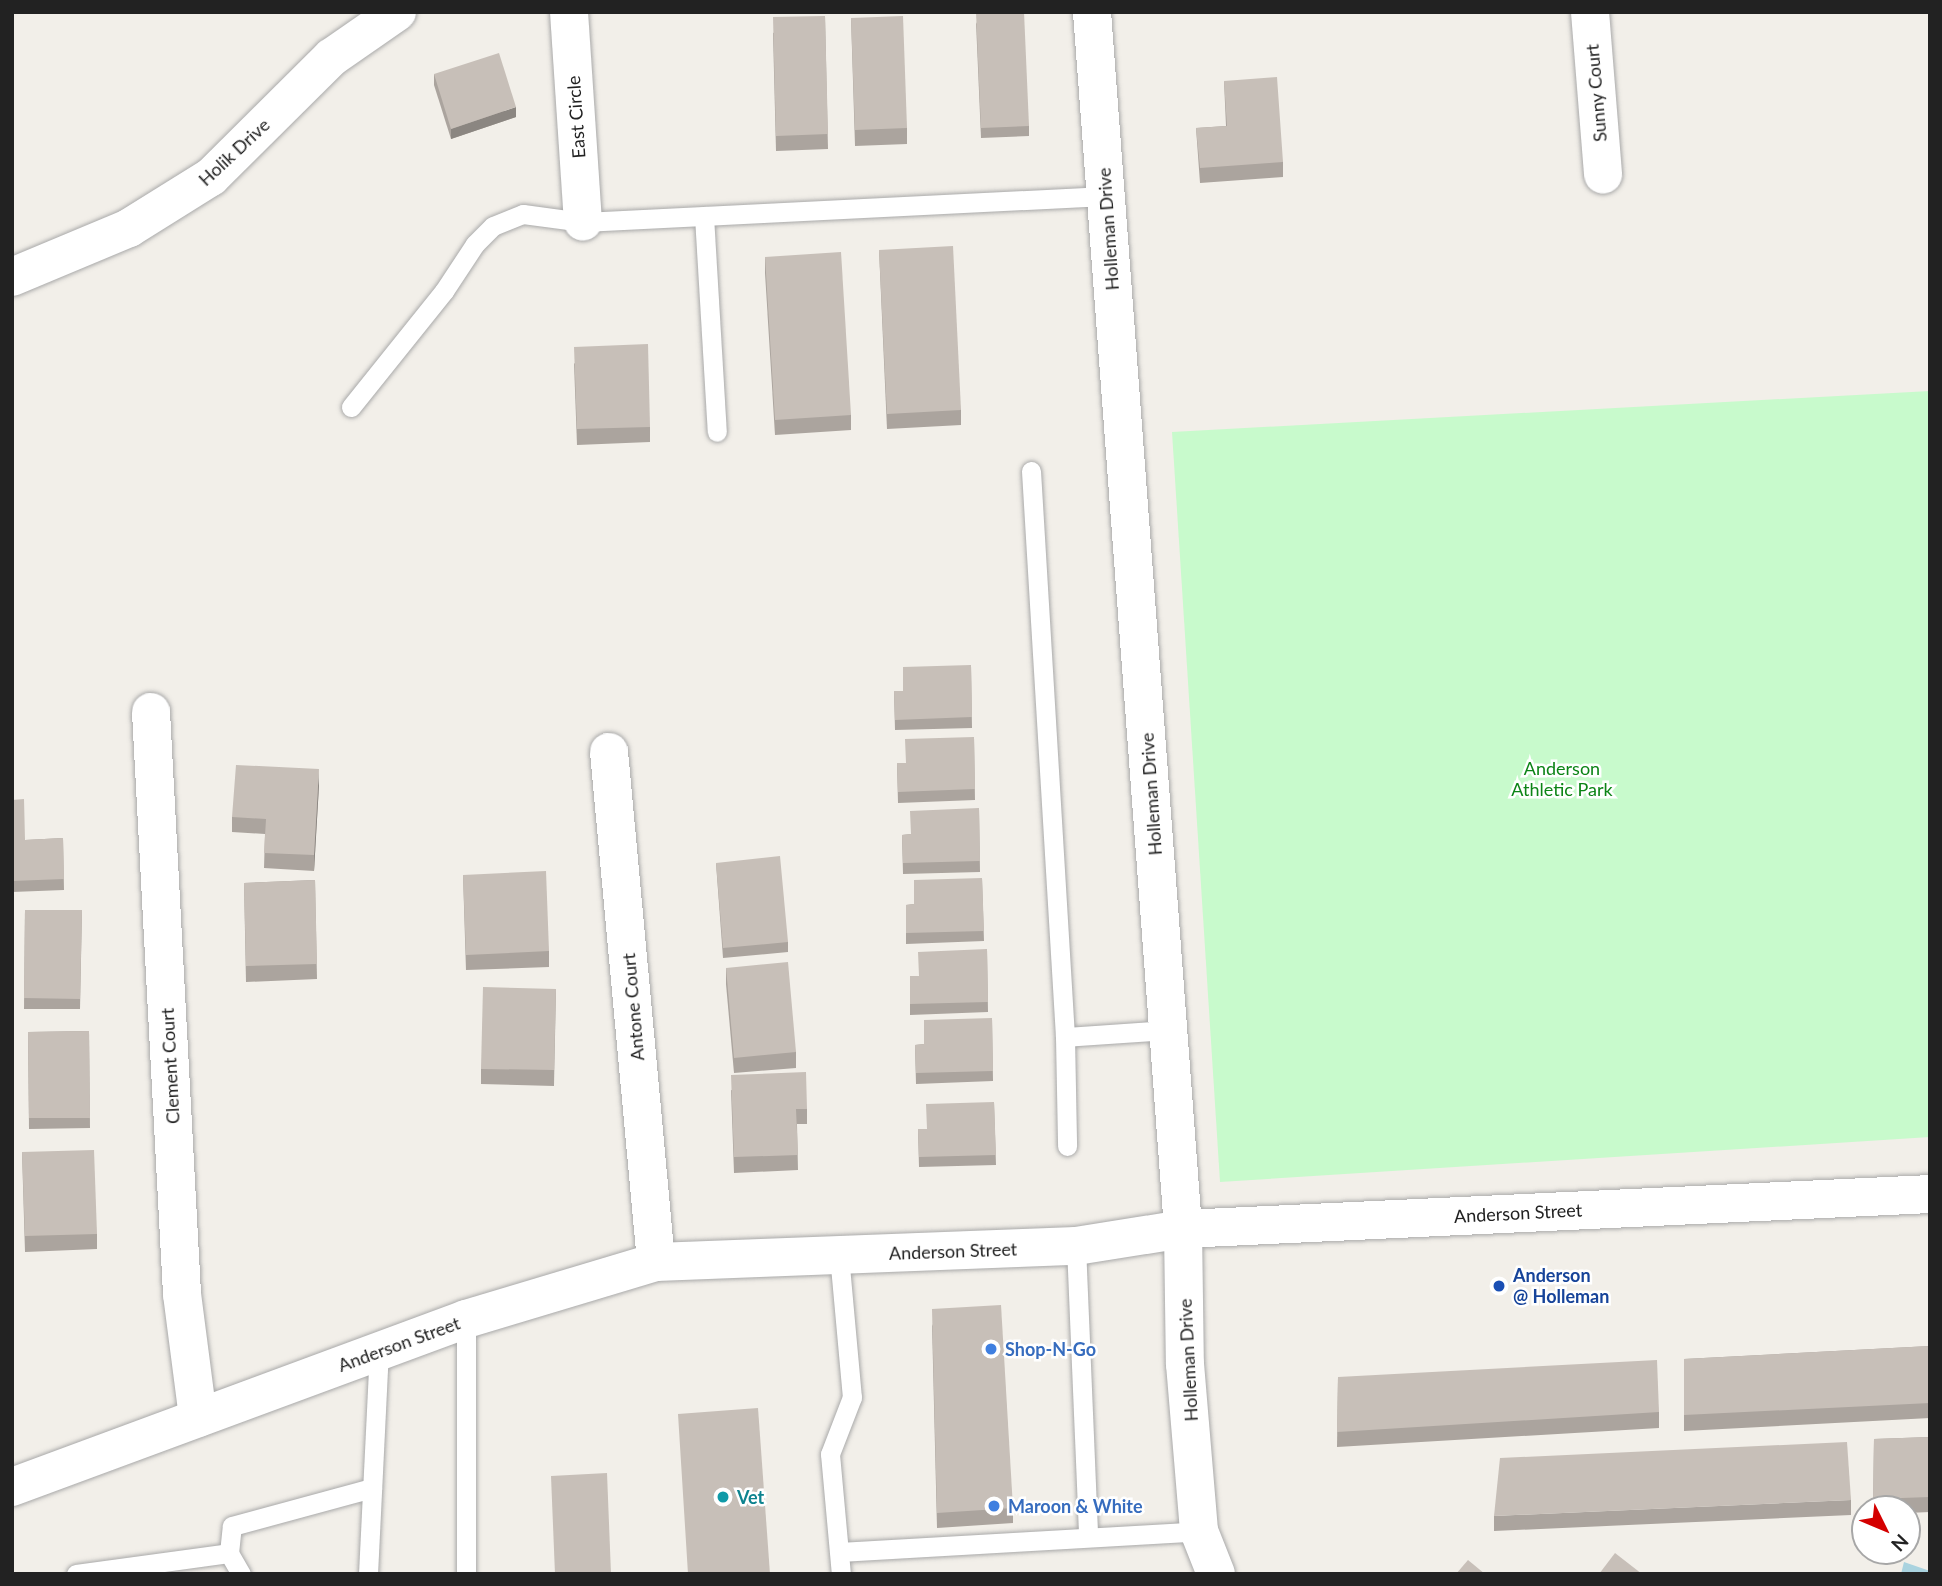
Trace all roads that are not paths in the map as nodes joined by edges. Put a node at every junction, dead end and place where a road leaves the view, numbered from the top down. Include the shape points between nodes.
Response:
1 (397, 12) edge
2 (569, 12) edge
3 (1092, 12) edge
4 (1590, 12) edge
5 (1603, 174) dead end
6 (1105, 196) junction
7 (704, 216) junction
8 (583, 222) junction
9 (12, 277) edge
10 (351, 407) dead end
11 (717, 432) dead end
12 (1031, 471) dead end
13 (151, 712) dead end
14 (609, 751) dead end
15 (1168, 1030) junction
16 (1065, 1037) junction
17 (1067, 1146) dead end
18 (1930, 1194) edge
19 (1184, 1229) junction
20 (1076, 1246) junction
21 (839, 1255) junction
22 (656, 1262) junction
23 (466, 1320) junction
24 (379, 1351) junction
25 (198, 1418) junction
26 (12, 1487) edge
27 (372, 1488) junction
28 (1199, 1531) junction
29 (1088, 1536) junction
30 (840, 1552) junction
31 (229, 1553) junction
32 (76, 1574) edge
33 (241, 1574) edge
34 (368, 1574) edge
35 (466, 1574) edge
36 (841, 1574) edge
37 (1216, 1574) edge

1 - 9 street, Holik Drive via 332,57 211,177 129,228
2 - 8 street, East Circle
3 - 6 street, Holleman Drive
4 - 5 street, Sunny Court
6 - 7 lane
6 - 15 street, Holleman Drive
7 - 8 lane
7 - 11 lane
8 - 10 lane via 523,214 493,226
12 - 16 lane
13 - 25 street, Clement Court via 182,1293
14 - 22 street, Antone Court
15 - 16 lane
15 - 19 street, Holleman Drive
16 - 17 lane
18 - 19 street, Anderson Street
19 - 20 street, Anderson Street
19 - 28 street, Holleman Drive via 1185,1364
20 - 21 street, Anderson Street
20 - 29 lane
21 - 22 street, Anderson Street
21 - 30 lane via 852,1397 830,1454
22 - 23 street, Anderson Street
23 - 24 street, Anderson Street
23 - 35 lane
24 - 25 street, Anderson Street
24 - 27 lane
25 - 26 street, Anderson Street
27 - 31 lane via 232,1526
27 - 34 lane
28 - 29 lane
28 - 37 street, Holleman Drive
29 - 30 lane
30 - 36 lane
31 - 32 lane
31 - 33 lane

